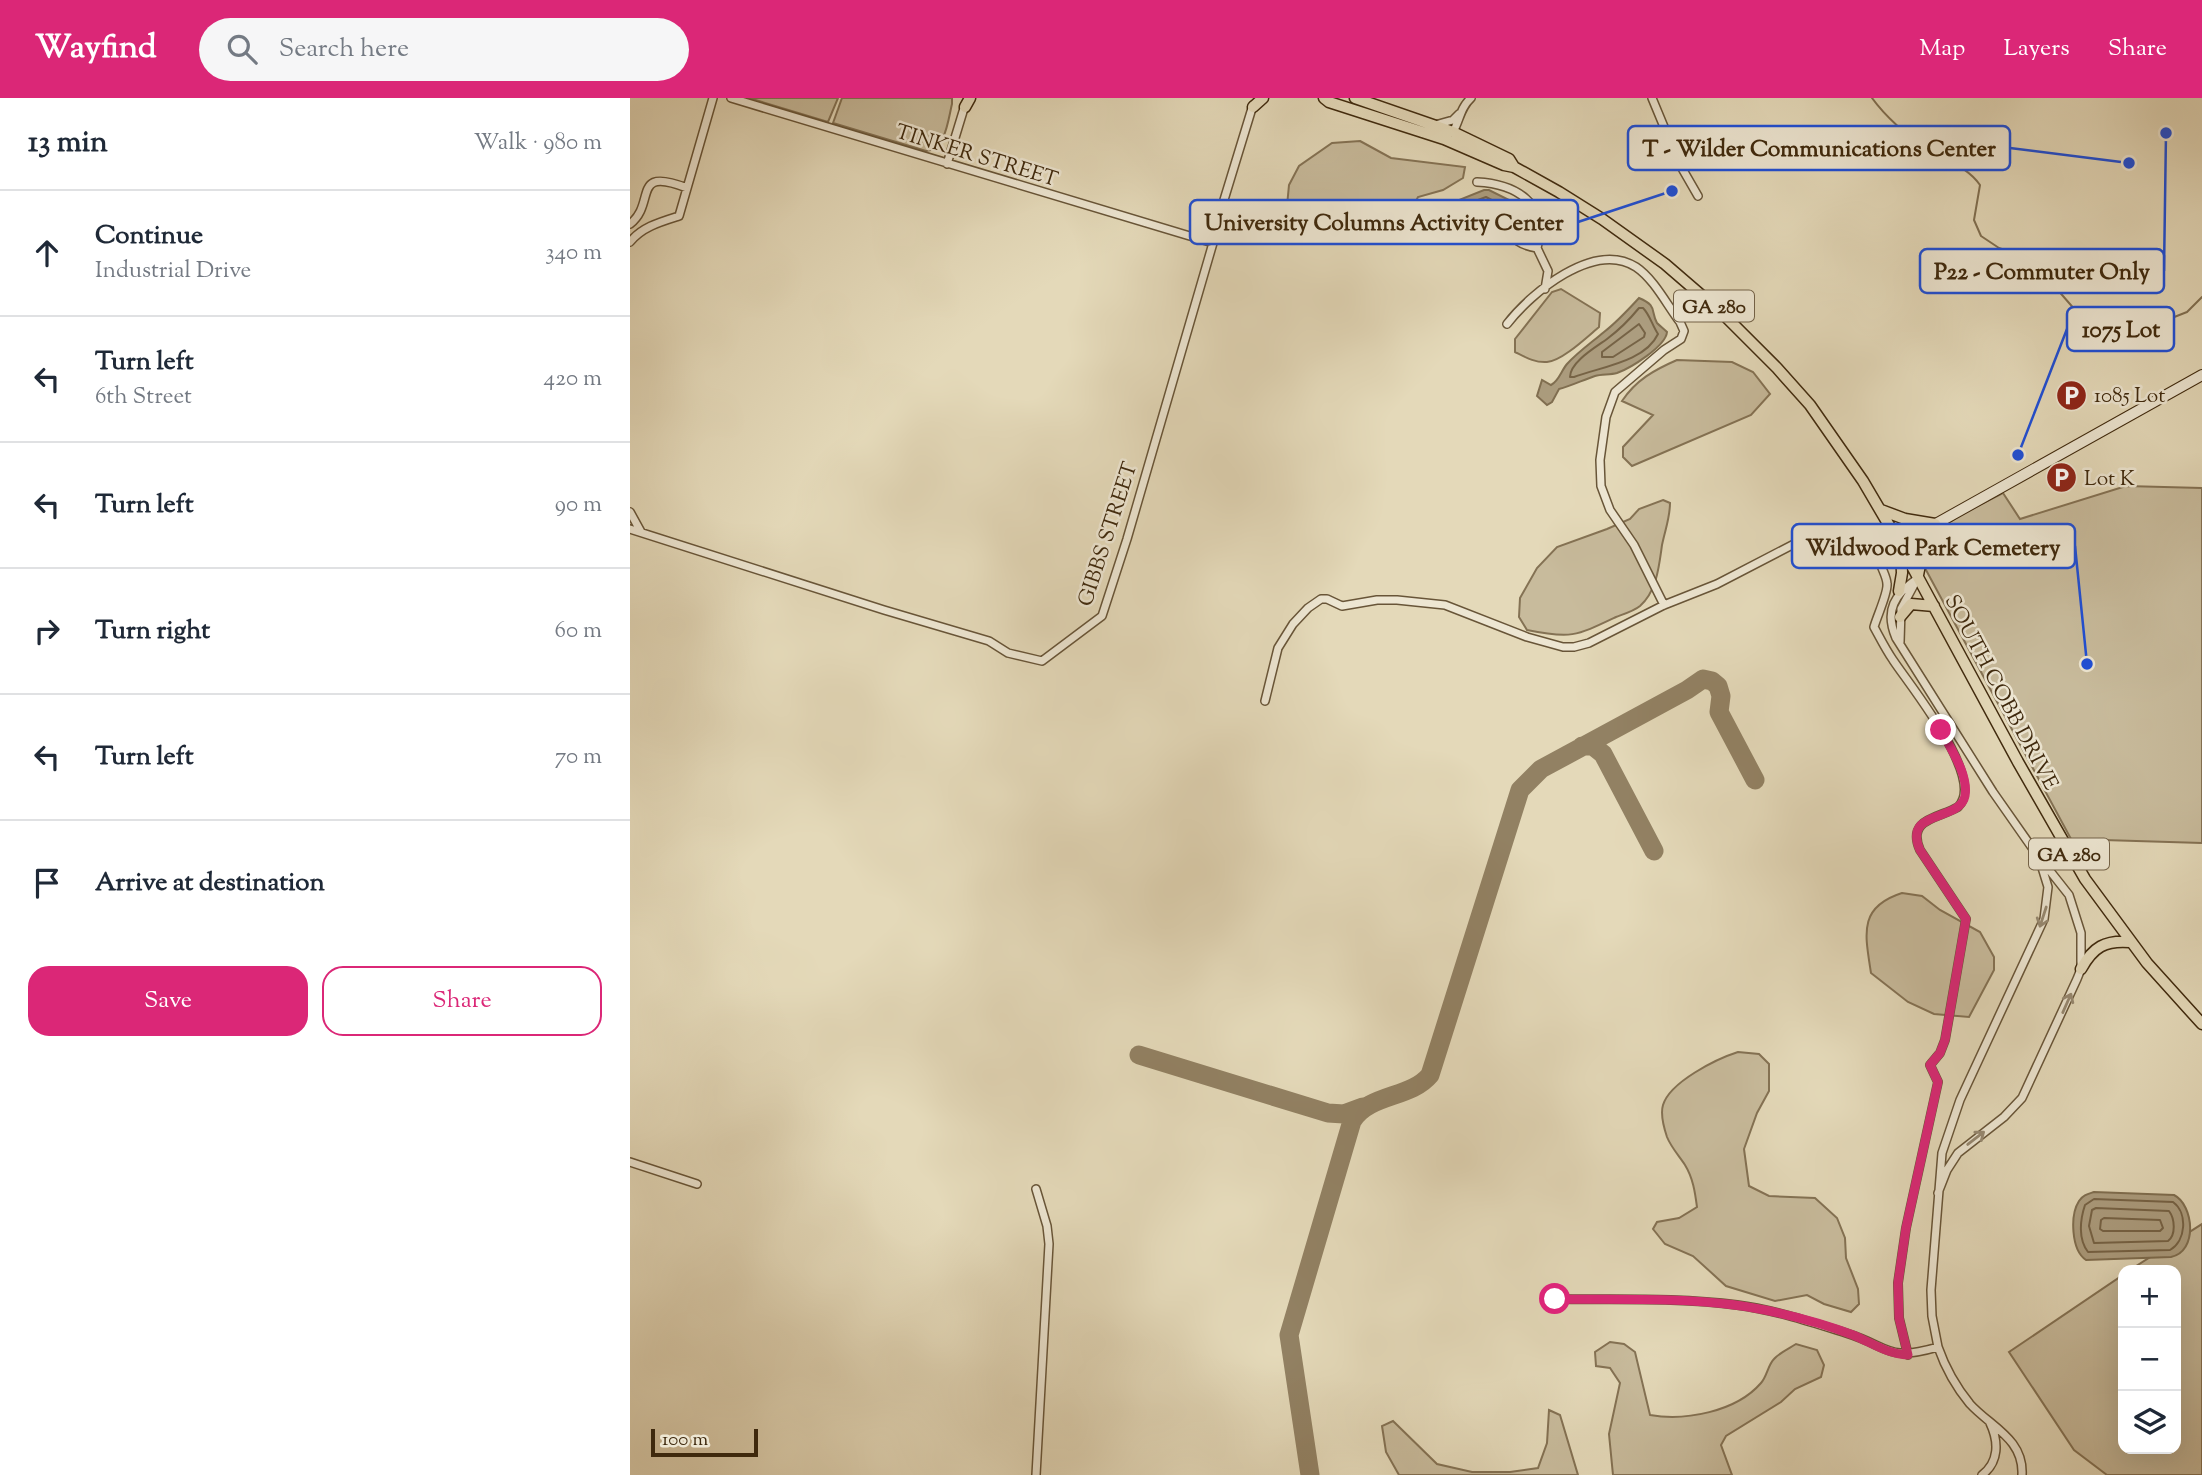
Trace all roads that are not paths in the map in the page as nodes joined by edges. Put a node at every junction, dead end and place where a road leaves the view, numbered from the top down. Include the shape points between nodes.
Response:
1 (713, 98) edge
2 (731, 98) edge
3 (1263, 98) edge
4 (1324, 98) edge
5 (1354, 98) edge
6 (1471, 98) edge
7 (1652, 98) edge
8 (967, 101) edge
9 (1254, 103) edge
10 (1459, 114) junction
11 (1435, 125) junction
12 (1449, 136) junction
13 (947, 164) junction
14 (1477, 182) dead end
15 (687, 188) junction
16 (1698, 196) dead end
17 (1532, 207) junction
18 (630, 224) edge
19 (630, 242) edge
20 (1213, 243) junction
21 (1537, 248) junction
22 (1544, 289) junction
23 (1507, 324) dead end
24 (2202, 375) edge
25 (1881, 510) junction
26 (630, 512) edge
27 (1935, 524) junction
28 (630, 529) edge
29 (641, 532) junction
30 (1900, 544) junction
31 (1918, 578) junction
32 (1899, 591) junction
33 (1664, 605) junction
34 (1934, 606) junction
35 (1900, 617) junction
36 (1900, 644) junction
37 (1265, 701) dead end
38 (2035, 852) junction
39 (2130, 942) junction
40 (2081, 968) junction
41 (2202, 1024) edge
42 (630, 1163) edge
43 (697, 1184) dead end
44 (1035, 1189) dead end
45 (1938, 1193) junction
46 (1555, 1299) dead end
47 (1938, 1347) junction
48 (1908, 1355) junction
49 (1990, 1423) junction
50 (2023, 1474) edge
51 (1037, 1475) edge
52 (1982, 1475) edge

1 - 15 street
2 - 13 street, TINKER STREET
3 - 9 main road
4 - 12 main road, SOUTH COBB DRIVE / GA 280
5 - 11 main road, SOUTH COBB DRIVE
6 - 10 street
7 - 16 street
8 - 13 street
9 - 20 street, GIBBS STREET
10 - 11 street
10 - 12 street
11 - 12 main road, SOUTH COBB DRIVE
12 - 25 main road, SOUTH COBB DRIVE / GA 280 via 1581,205 1684,280 1810,405
13 - 20 street, TINKER STREET
14 - 17 street via 1520,192
15 - 18 street via 662,180 651,183
15 - 19 street via 679,216 655,223
17 - 21 street via 1539,222
17 - 21 street via 1511,226 1521,242
20 - 29 street, GIBBS STREET via 1102,616 1042,661
21 - 22 street via 1548,271
22 - 23 street
22 - 33 street via 1585,263 1622,261 1645,276 1684,331 1681,340 1615,392 1600,460 1601,486 1610,510 1634,545
24 - 27 street
25 - 27 main road
25 - 30 main road, SOUTH COBB DRIVE / GA 280
26 - 29 street
27 - 30 street
27 - 31 main road via 1922,549
28 - 29 street, GIBBS STREET
30 - 31 main road, SOUTH COBB DRIVE / GA 280
30 - 32 main road
31 - 32 street
31 - 34 main road, SOUTH COBB DRIVE / GA 280
31 - 35 street via 1903,602
32 - 36 street via 1893,604 1892,630
33 - 37 street via 1589,643 1563,647 1445,605 1377,600 1342,606 1321,598 1293,624 1278,649
33 - 48 street via 1717,584 1823,528 1855,532 1868,540 1888,586 1874,627 1941,730 1961,773 1962,804 1930,818 1918,829 1916,838 1966,919 1945,1040 1930,1065 1938,1082 1898,1283 1899,1318
34 - 35 main road via 1911,604
34 - 39 main road, SOUTH COBB DRIVE / GA 280 via 2065,846
35 - 36 street
36 - 38 street
38 - 40 street via 2073,904 2081,933
38 -> 45 street via 2048,887 2044,919 1960,1100 1942,1153
39 - 40 main road via 2102,944
39 - 41 main road, SOUTH COBB DRIVE / GA 280
45 -> 40 street via 1958,1153 2022,1098
42 - 43 street
44 - 51 street via 1049,1244
45 - 47 street via 1931,1299
46 - 48 street via 1736,1305 1779,1313 1851,1335 1887,1352
47 - 48 street
47 - 49 street via 1957,1386
49 - 50 street via 2013,1442
49 - 52 street via 1996,1455

